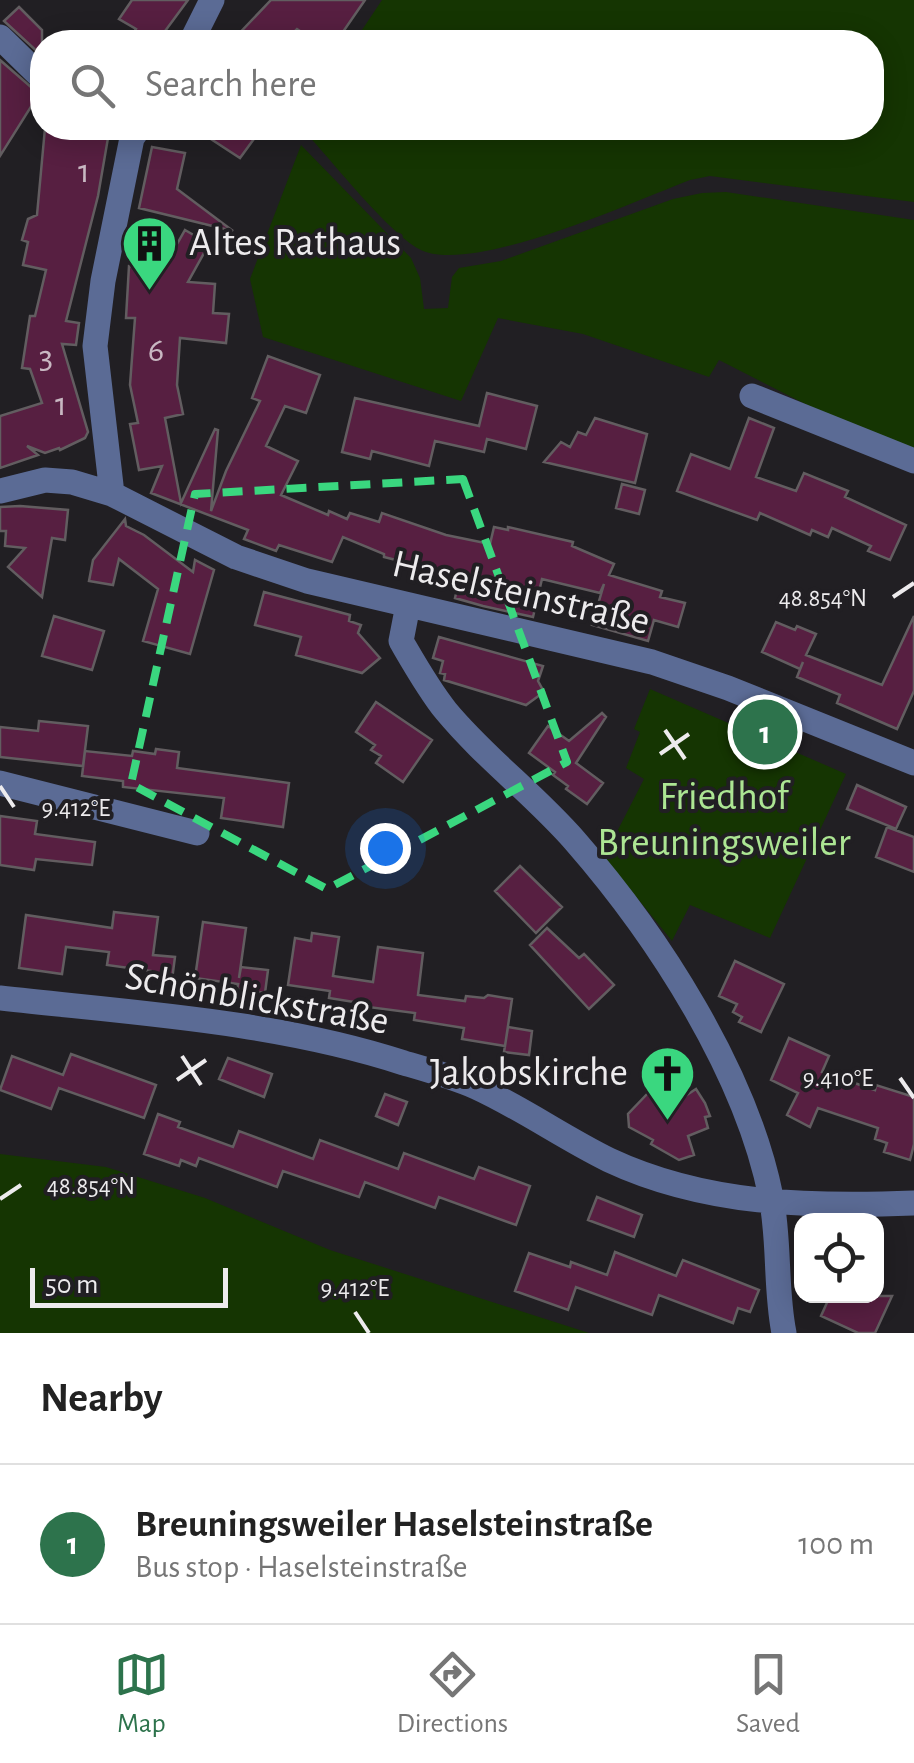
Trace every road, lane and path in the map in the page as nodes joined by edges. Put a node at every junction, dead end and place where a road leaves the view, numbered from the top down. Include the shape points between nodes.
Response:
1 (212, 0) edge
2 (197, 30) edge
3 (0, 36) edge
4 (30, 66) edge
5 (126, 140) edge
6 (752, 396) dead end
7 (914, 461) edge
8 (0, 492) edge
9 (112, 494) junction
10 (408, 605) junction
11 (914, 763) edge
12 (0, 783) edge
13 (196, 833) dead end
14 (0, 998) edge
15 (772, 1202) junction
16 (914, 1203) edge
17 (784, 1333) edge

1 - 2 street
3 - 4 street
5 - 9 street via 95,346
6 - 7 street
8 - 9 street, Haselsteinstraße via 45,480
9 - 10 street, Haselsteinstraße via 236,557
10 - 11 street, Haselsteinstraße via 652,662
10 - 15 street via 401,641 446,712 574,839 667,960 736,1093
12 - 13 street
14 - 15 street, Schönblickstraße via 262,1030 400,1061 476,1088 625,1166 721,1196
15 - 16 street, Schönblickstraße
15 - 17 street

